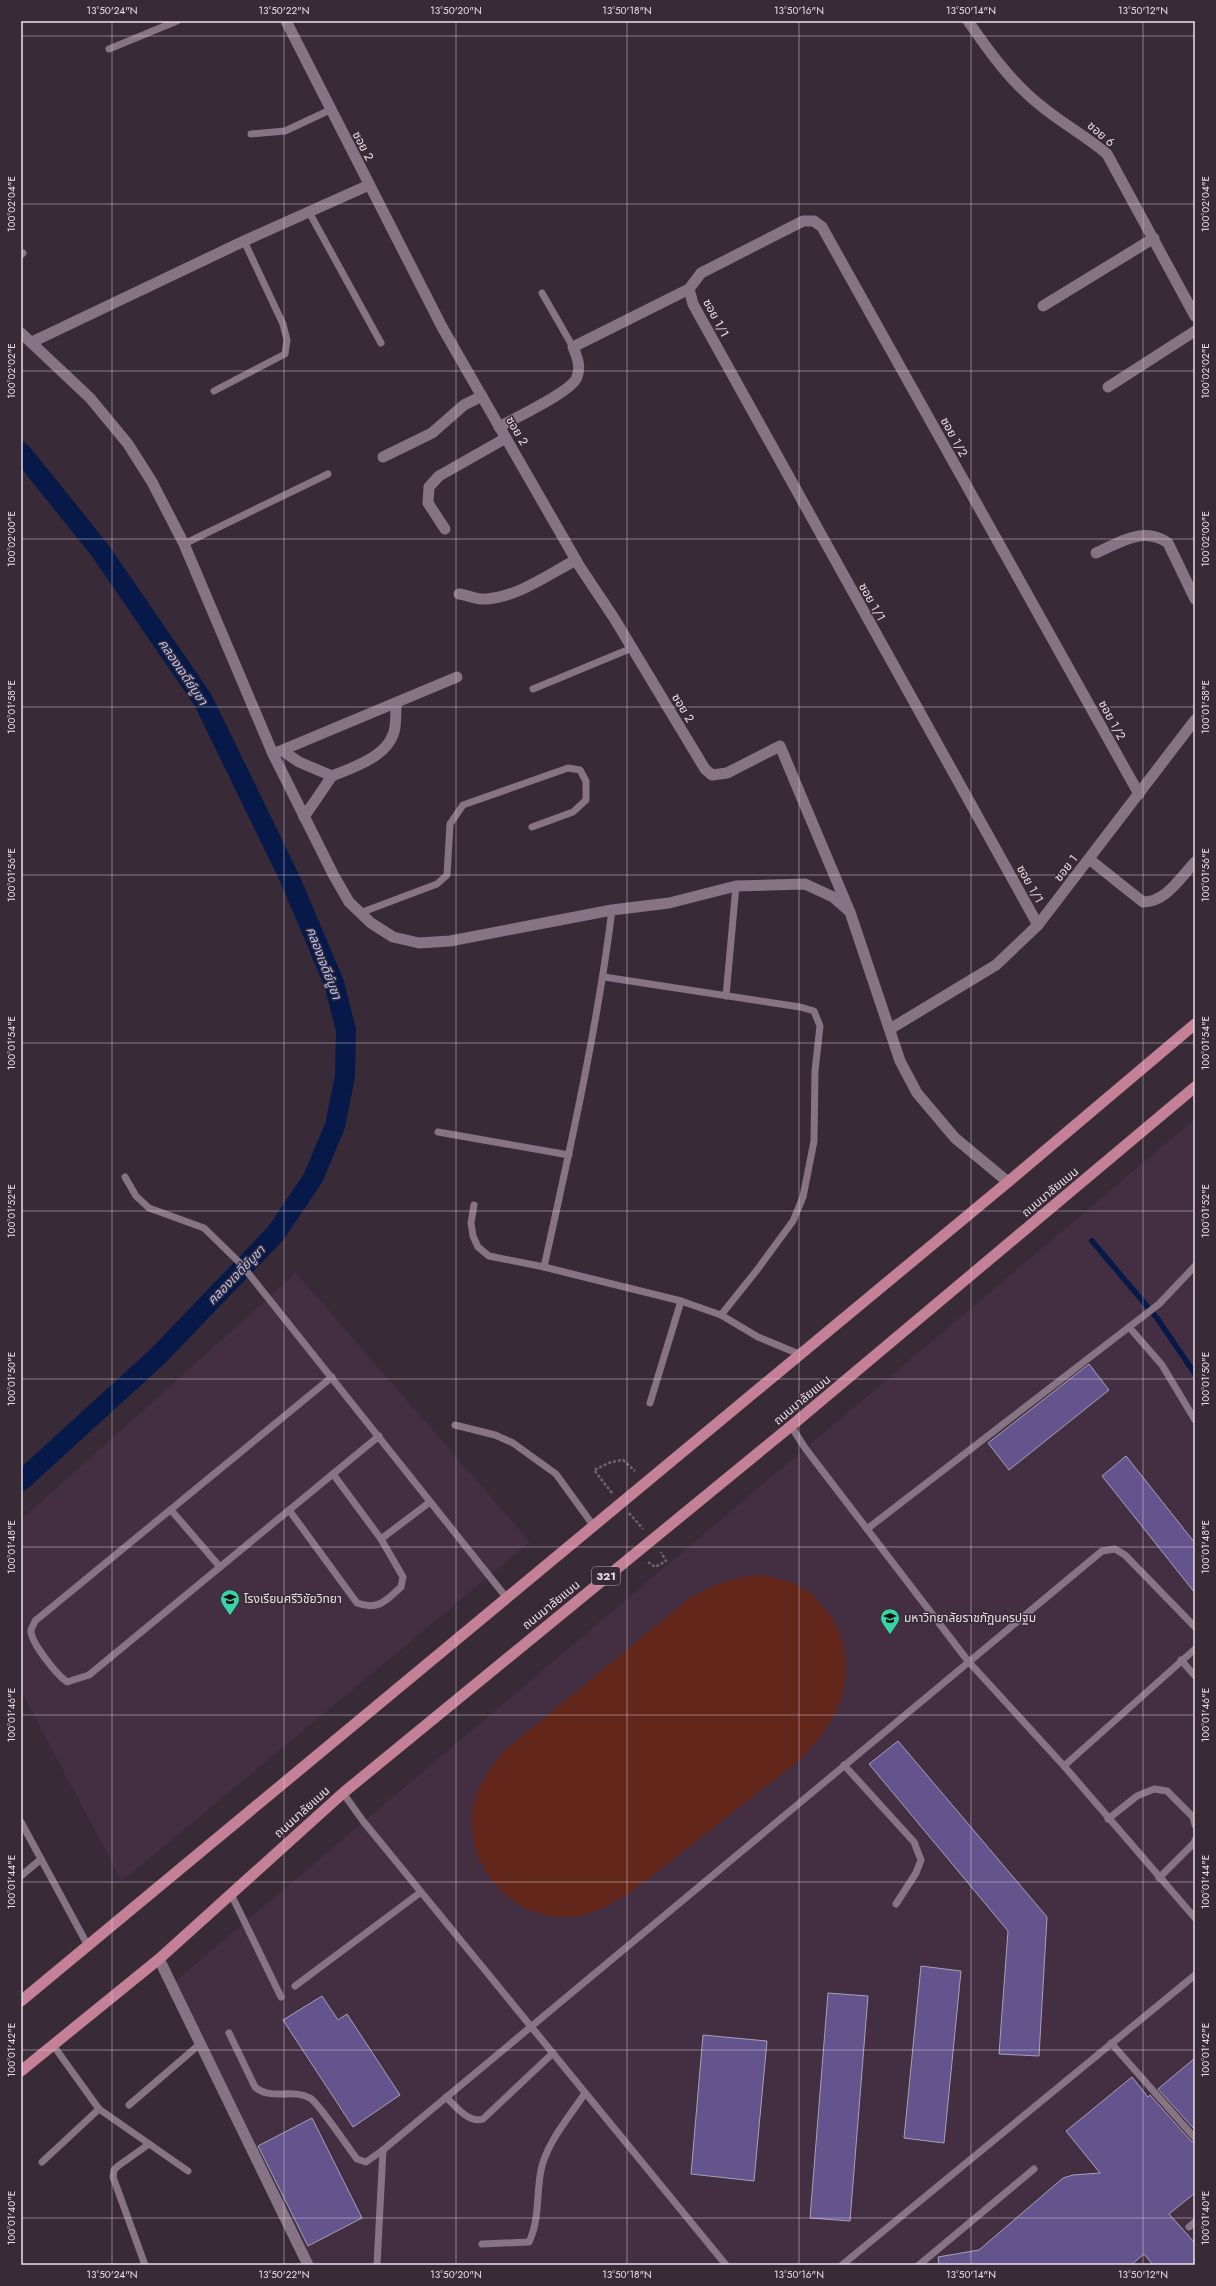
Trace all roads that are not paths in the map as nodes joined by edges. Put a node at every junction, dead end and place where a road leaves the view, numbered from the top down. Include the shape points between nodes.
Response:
1 (177, 21) edge
2 (286, 21) edge
3 (968, 21) edge
4 (108, 49) dead end
5 (330, 110) junction
6 (251, 134) dead end
7 (369, 185) junction
8 (309, 212) junction
9 (1154, 238) junction
10 (244, 241) junction
11 (689, 289) junction
12 (542, 293) dead end
13 (1043, 306) dead end
14 (1195, 316) edge
15 (1195, 331) edge
16 (21, 333) edge
17 (32, 342) junction
18 (381, 343) dead end
19 (573, 347) junction
20 (1108, 387) dead end
21 (214, 391) dead end
22 (482, 396) junction
23 (500, 427) junction
24 (506, 438) junction
25 (383, 457) dead end
26 (328, 474) dead end
27 (445, 529) dead end
28 (184, 544) junction
29 (1096, 553) dead end
30 (576, 560) junction
31 (459, 594) dead end
32 (1195, 599) edge
33 (632, 648) junction
34 (457, 677) dead end
35 (534, 689) dead end
36 (396, 703) junction
37 (1195, 720) edge
38 (278, 752) junction
39 (332, 776) junction
40 (1139, 794) junction
41 (304, 816) junction
42 (532, 827) dead end
43 (1089, 859) junction
44 (1195, 862) edge
45 (736, 886) junction
46 (612, 910) junction
47 (850, 912) junction
48 (360, 913) junction
49 (1038, 925) junction
50 (604, 977) junction
51 (726, 996) junction
52 (1195, 1024) edge
53 (890, 1029) junction
54 (1195, 1087) edge
55 (438, 1132) dead end
56 (569, 1155) junction
57 (125, 1177) dead end
58 (1008, 1182) junction
59 (474, 1205) dead end
60 (544, 1266) junction
61 (1195, 1266) edge
62 (681, 1301) junction
63 (721, 1315) junction
64 (1129, 1327) junction
65 (799, 1354) junction
66 (332, 1377) junction
67 (650, 1403) dead end
68 (1195, 1420) edge
69 (455, 1425) dead end
70 (791, 1426) junction
71 (379, 1436) junction
72 (333, 1474) junction
73 (430, 1502) junction
74 (171, 1510) junction
75 (290, 1510) junction
76 (593, 1525) junction
77 (867, 1529) junction
78 (381, 1539) junction
79 (220, 1567) junction
80 (506, 1597) junction
81 (1195, 1627) edge
82 (1195, 1649) edge
83 (1181, 1660) junction
84 (968, 1661) junction
85 (1195, 1676) edge
86 (844, 1765) junction
87 (1064, 1766) junction
88 (343, 1793) junction
89 (1108, 1819) junction
90 (21, 1822) edge
91 (1195, 1824) edge
92 (1195, 1840) edge
93 (41, 1859) junction
94 (21, 1876) edge
95 (1159, 1878) junction
96 (421, 1892) junction
97 (231, 1894) junction
98 (896, 1904) dead end
99 (1195, 1918) edge
100 (87, 1944) junction
101 (159, 1958) junction
102 (1195, 1975) edge
103 (295, 1986) dead end
104 (281, 1997) dead end
105 (21, 2001) edge
106 (531, 2026) junction
107 (230, 2034) dead end
108 (1112, 2043) junction
109 (200, 2044) junction
110 (53, 2045) junction
111 (553, 2053) junction
112 (21, 2071) edge
113 (585, 2093) junction
114 (446, 2097) junction
115 (129, 2105) dead end
116 (99, 2109) junction
117 (1195, 2138) edge
118 (149, 2144) junction
119 (384, 2150) junction
120 (42, 2162) dead end
121 (1034, 2169) dead end
122 (188, 2171) dead end
123 (482, 2244) dead end
124 (145, 2265) edge
125 (308, 2265) edge
126 (378, 2265) edge
127 (726, 2265) edge
128 (842, 2265) edge
129 (919, 2265) edge

1 - 4 lane
2 - 5 street, ซอย 2
3 - 9 street, ซอย 6 via 1008,75 1044,109 1087,137 1107,154
5 - 6 lane via 284,131
5 - 7 street, ซอย 2
7 - 8 street
7 - 22 street, ซอย 2 via 442,327
8 - 10 street
8 - 18 lane
9 - 13 street
9 - 14 street, ซอย 6
10 - 17 street
10 - 21 lane via 283,324 287,340 284,354
11 - 19 street
11 - 40 street, ซอย 1/2 via 701,273 804,222 814,221 822,227
11 - 49 street, ซอย 1/1 via 693,304
12 - 19 lane
15 - 20 street
16 - 17 street
17 - 28 street via 90,398 128,444 152,482
19 - 23 street via 579,361 579,369 572,386
22 - 23 street, ซอย 2
22 - 25 street via 464,405 432,433
23 - 24 street, ซอย 2
24 - 27 street via 439,476 429,486 428,502
24 - 30 street, ซอย 2
26 - 28 lane
28 - 38 street
29 - 32 street via 1138,535 1161,538 1168,543
30 - 31 street via 530,585 507,594 486,599
30 - 33 street, ซอย 2
33 - 35 lane
33 - 47 street, ซอย 2 via 705,769 712,774 727,773 780,746
34 - 36 street
36 - 38 street
36 - 39 street via 395,729 386,747 363,764
37 - 40 street, ซอย 1
38 - 39 street
38 - 41 street
39 - 41 street
40 - 43 street, ซอย 1
41 - 48 street via 349,902
42 - 48 lane via 573,812 586,800 586,781 580,770 568,768 463,805 450,824 447,874 437,884
43 - 44 street via 1143,902 1154,902 1168,892
43 - 49 street, ซอย 1
45 - 46 street via 669,903
45 - 47 street via 805,884 833,897
45 - 51 lane
46 - 48 street via 450,941 419,943 393,937
46 - 50 lane
47 - 53 street
49 - 53 street, ซอย 1 via 996,965
50 - 51 lane
50 - 56 lane
51 - 63 lane via 814,1010 820,1026 815,1071 814,1141 803,1197 793,1221
52 - 58 highway
53 - 58 street via 900,1061 917,1093 955,1138
54 - 70 highway, ถนนมาลัยแมน / 321
55 - 56 lane
56 - 60 lane
57 - 66 lane via 136,1196 149,1208 204,1228 222,1245 241,1264
58 - 65 highway
59 - 60 lane via 471,1223 478,1247 489,1256
60 - 62 lane
61 - 64 lane via 1159,1304
62 - 63 lane
62 - 67 lane
63 - 65 lane via 758,1337
64 - 68 lane via 1162,1365
64 - 77 lane
65 - 76 highway
66 - 71 lane
66 - 74 lane
69 - 76 lane via 495,1435 513,1443 556,1474
70 - 77 lane
70 - 88 highway, ถนนมาลัยแมน / 321
71 - 72 lane
71 - 73 lane
72 - 75 lane
72 - 78 lane
73 - 78 lane
73 - 80 lane
74 - 79 lane
74 - 79 lane via 35,1621 31,1630 32,1638 58,1676 67,1682 89,1675
75 - 78 lane via 358,1604 378,1606 401,1587 404,1580
75 - 79 lane
76 - 80 highway
77 - 84 lane
80 - 100 highway
81 - 84 lane via 1125,1555 1115,1549 1102,1552
82 - 83 lane
83 - 85 lane
83 - 87 lane
84 - 86 lane
84 - 87 lane
86 - 98 lane via 914,1842 921,1860 916,1873
86 - 106 lane
87 - 89 lane
88 - 96 lane
88 - 97 highway, ถนนมาลัยแมน / 321
89 - 91 lane via 1136,1796 1154,1789 1166,1790 1193,1817
89 - 95 lane
90 - 93 lane
92 - 95 lane
93 - 94 lane
93 - 100 lane
95 - 99 lane
96 - 103 lane
96 - 106 lane
97 - 101 highway, ถนนมาลัยแมน / 321
97 - 104 lane
100 - 105 highway
101 - 109 street
101 - 110 highway, ถนนมาลัยแมน / 321
102 - 108 lane
106 - 111 lane
106 - 114 lane
107 - 119 lane via 255,2087 261,2093 299,2093 312,2098 357,2159 362,2162
108 - 117 lane
108 - 128 lane
109 - 115 lane
109 - 125 street
110 - 112 highway, ถนนมาลัยแมน / 321
110 - 116 lane
111 - 113 lane
111 - 114 lane via 483,2119 468,2118
113 - 123 lane via 549,2149 541,2170 535,2228 528,2242
113 - 127 lane
114 - 119 lane
116 - 118 lane
116 - 120 lane
118 - 122 lane
118 - 124 lane via 114,2170 114,2177
119 - 126 lane
121 - 129 lane

